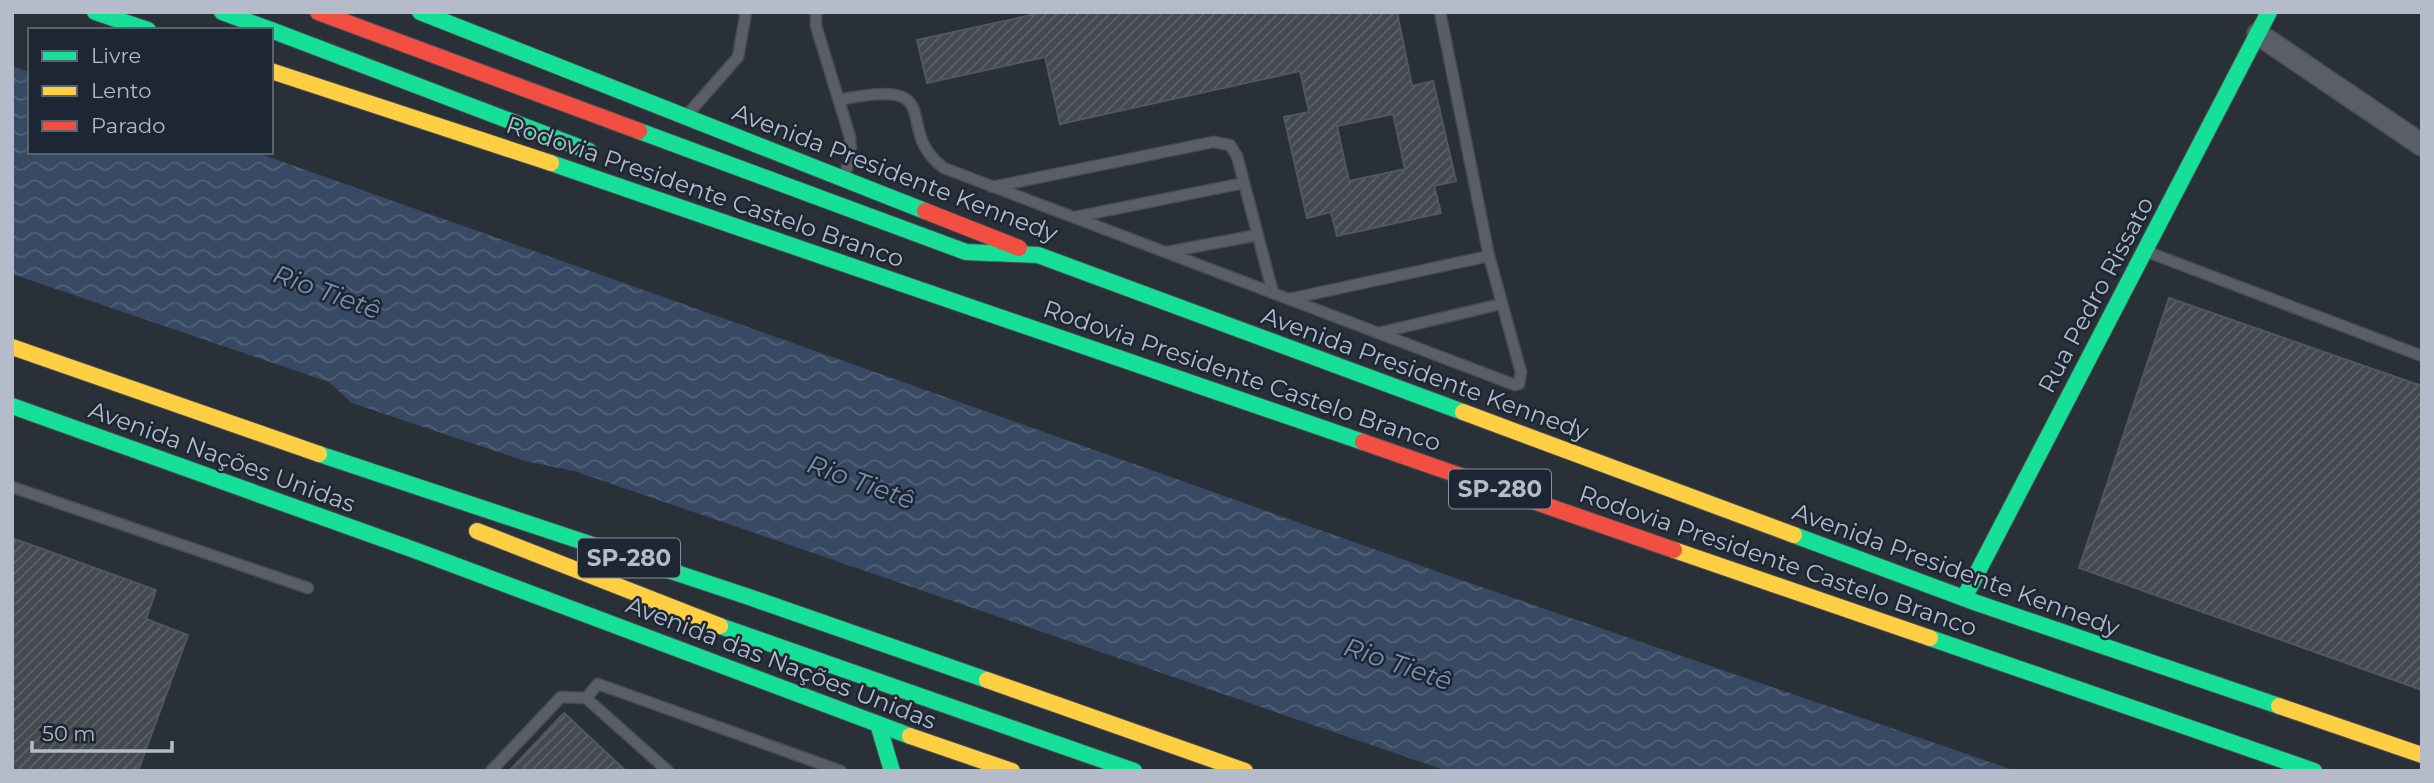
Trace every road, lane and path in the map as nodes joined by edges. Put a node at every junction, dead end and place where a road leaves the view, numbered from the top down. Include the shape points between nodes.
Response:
1 (95, 12) edge
2 (222, 12) edge
3 (318, 12) edge
4 (420, 12) edge
5 (746, 12) edge
6 (816, 12) edge
7 (1440, 12) edge
8 (2269, 12) edge
9 (142, 28) edge
10 (266, 28) edge
11 (273, 31) edge
12 (2258, 34) junction
13 (273, 72) edge
14 (839, 100) junction
15 (687, 115) junction
16 (2422, 145) edge
17 (605, 158) dead end
18 (640, 178) dead end
19 (844, 181) junction
20 (1244, 183) junction
21 (992, 187) junction
22 (686, 208) junction
23 (1072, 217) junction
24 (1258, 235) junction
25 (2145, 251) junction
26 (1167, 252) junction
27 (1038, 255) junction
28 (1489, 256) junction
29 (1273, 293) junction
30 (1287, 299) junction
31 (1501, 304) junction
32 (1377, 333) junction
33 (12, 347) edge
34 (2422, 356) edge
35 (12, 405) edge
36 (372, 473) junction
37 (12, 487) edge
38 (424, 507) dead end
39 (459, 524) dead end
40 (417, 551) joint
41 (308, 588) dead end
42 (1964, 598) junction
43 (586, 698) junction
44 (878, 724) junction
45 (2422, 755) edge
46 (975, 760) junction
47 (491, 771) edge
48 (668, 771) edge
49 (841, 771) edge
50 (892, 771) edge
51 (958, 771) edge
52 (1013, 771) edge
53 (1134, 771) edge
54 (1245, 771) edge
55 (2314, 771) edge

1 - 9 main road
2 - 10 main road
3 - 27 main road via 966,252
4 - 15 main road, Avenida Presidente Kennedy
5 - 15 lane via 738,57
6 - 14 lane via 816,26
7 - 28 lane
8 - 12 main road, Rua Pedro Rissato
11 - 17 main road
12 - 16 street
12 - 25 main road, Rua Pedro Rissato
13 - 22 main road, Rodovia Presidente Castelo Branco / SP-280
14 - 19 lane via 852,147
14 - 21 lane via 872,93 901,95 912,104 934,162
15 - 19 main road, Avenida Presidente Kennedy
18 - 22 main road
19 - 27 main road, Avenida Presidente Kennedy
20 - 21 lane via 1230,145 1213,142
20 - 23 lane
20 - 24 lane
21 - 23 lane
22 - 55 main road, Rodovia Presidente Castelo Branco / SP-280
23 - 26 lane
24 - 26 lane
24 - 29 lane
25 - 34 lane
25 - 42 main road, Rua Pedro Rissato
26 - 29 lane
27 - 42 main road, Avenida Presidente Kennedy
28 - 30 lane
28 - 31 lane
29 - 30 lane
30 - 32 lane
31 - 32 lane
31 - 32 lane via 1521,372 1515,385
33 - 36 main road, SP-280
35 - 40 main road, Avenida Nações Unidas
36 - 38 main road
36 - 54 main road, SP-280 via 749,597
37 - 41 lane
39 - 53 main road via 623,591
40 - 44 main road, Avenida das Nações Unidas
42 - 45 main road, Avenida Presidente Kennedy
43 - 47 lane via 561,697
43 - 48 lane
43 - 49 lane via 598,684
44 - 46 main road, Avenida das Nações Unidas
44 - 50 main road
46 - 51 main road
46 - 52 main road, Avenida das Nações Unidas

